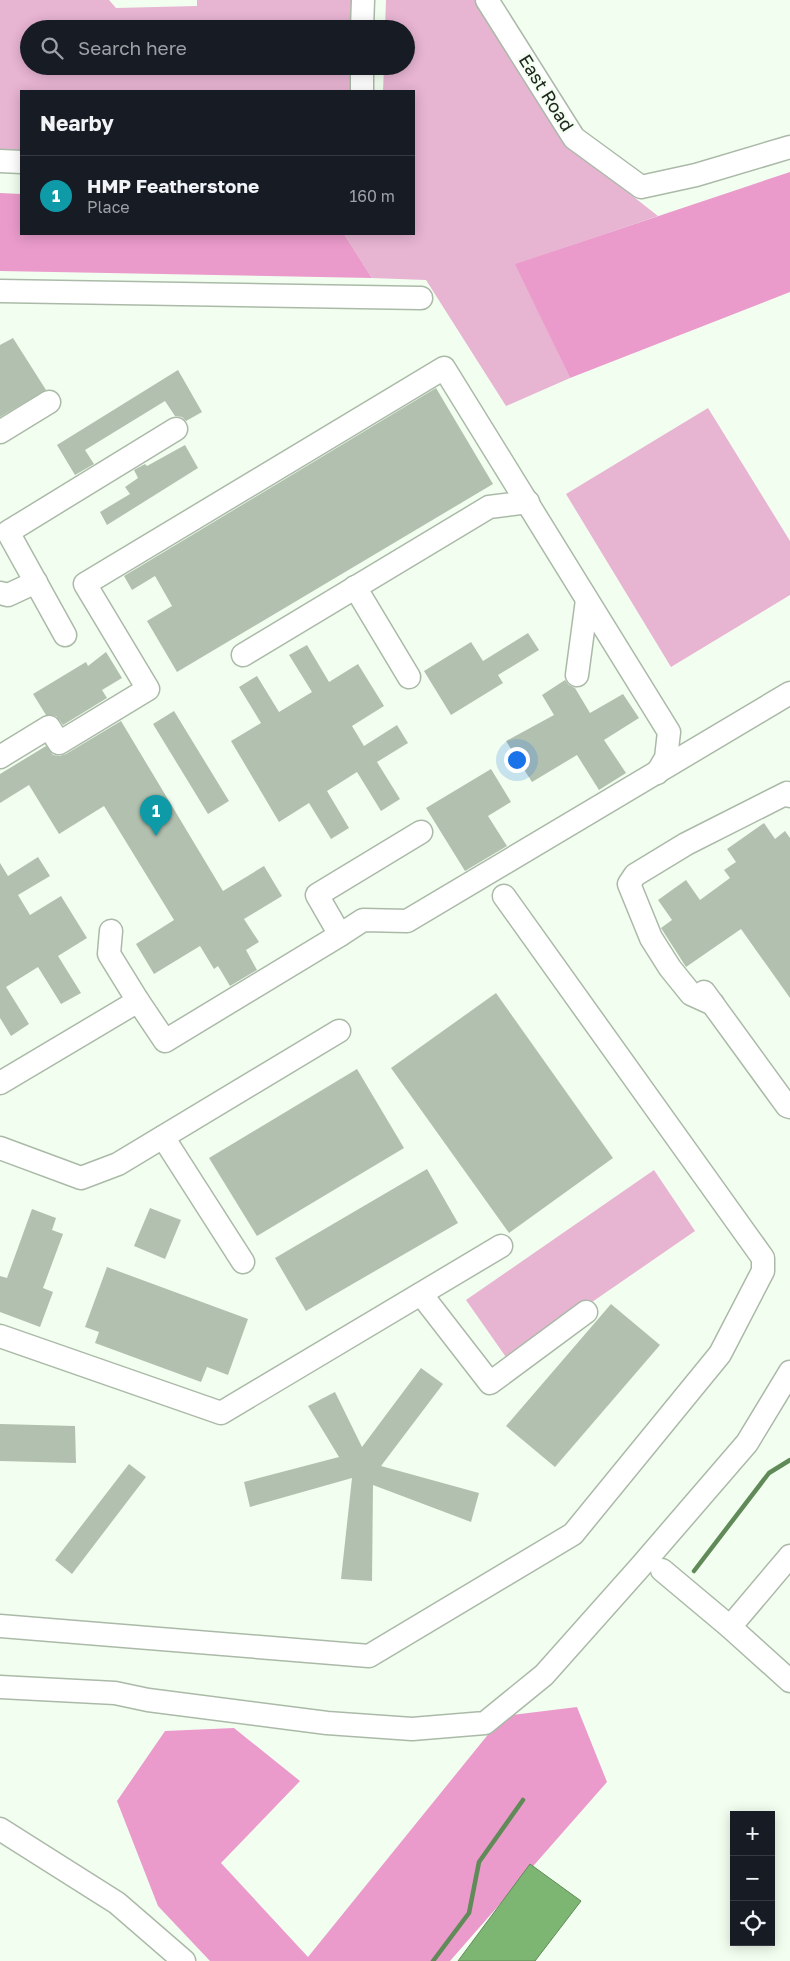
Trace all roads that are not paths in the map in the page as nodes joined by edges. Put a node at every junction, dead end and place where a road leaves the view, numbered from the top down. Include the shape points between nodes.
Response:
1 (363, 0) edge
2 (487, 0) edge
3 (362, 20) edge
4 (362, 75) edge
5 (362, 90) edge
6 (790, 147) edge
7 (0, 161) edge
8 (20, 162) edge
9 (0, 291) edge
10 (421, 298) dead end
11 (49, 402) dead end
12 (176, 429) dead end
13 (0, 432) edge
14 (528, 502) junction
15 (3, 529) edge
16 (36, 582) junction
17 (355, 587) junction
18 (0, 593) edge
19 (587, 600) junction
20 (65, 635) dead end
21 (242, 655) dead end
22 (577, 675) dead end
23 (409, 677) dead end
24 (790, 693) edge
25 (0, 757) edge
26 (656, 773) junction
27 (790, 796) edge
28 (421, 832) dead end
29 (504, 896) dead end
30 (111, 931) dead end
31 (340, 935) junction
32 (693, 977) dead end
33 (138, 1001) junction
34 (712, 1004) junction
35 (338, 1031) dead end
36 (0, 1083) edge
37 (790, 1107) edge
38 (163, 1137) junction
39 (0, 1148) edge
40 (501, 1246) dead end
41 (243, 1262) dead end
42 (421, 1294) junction
43 (586, 1312) dead end
44 (0, 1336) edge
45 (790, 1372) edge
46 (790, 1556) edge
47 (662, 1570) dead end
48 (0, 1626) edge
49 (730, 1627) junction
50 (790, 1681) edge
51 (0, 1687) edge
52 (0, 1829) edge
53 (184, 1961) edge

1 - 3 street
2 - 6 street, East Road via 574,138 641,187 696,175
4 - 5 street
7 - 8 street
9 - 10 street
11 - 13 street
12 - 15 street
14 - 17 street via 489,507
14 - 19 street
14 - 25 street via 444,368 85,584 148,689 59,743 49,727
15 - 16 street
16 - 18 street via 8,595
16 - 20 street
17 - 21 street
17 - 23 street
19 - 22 street
19 - 26 street via 669,732 666,758
24 - 26 street
26 - 31 street via 407,921 363,920
27 - 34 street via 788,793 686,844 635,875 628,884 651,938 670,968 691,994
28 - 31 street via 317,895
29 - 48 street via 763,1258 763,1271 720,1354 572,1534 369,1656
30 - 33 street via 109,954
31 - 33 street via 165,1041
32 - 34 street
33 - 36 street
34 - 37 street
35 - 38 street
38 - 39 street via 118,1164 81,1178
38 - 41 street
40 - 42 street
42 - 43 street via 490,1382
42 - 44 street via 221,1413
45 - 51 street via 747,1443 660,1544 544,1675 485,1723 412,1729 317,1721 115,1693
46 - 49 street
47 - 49 street
49 - 50 street
52 - 53 street via 117,1903

